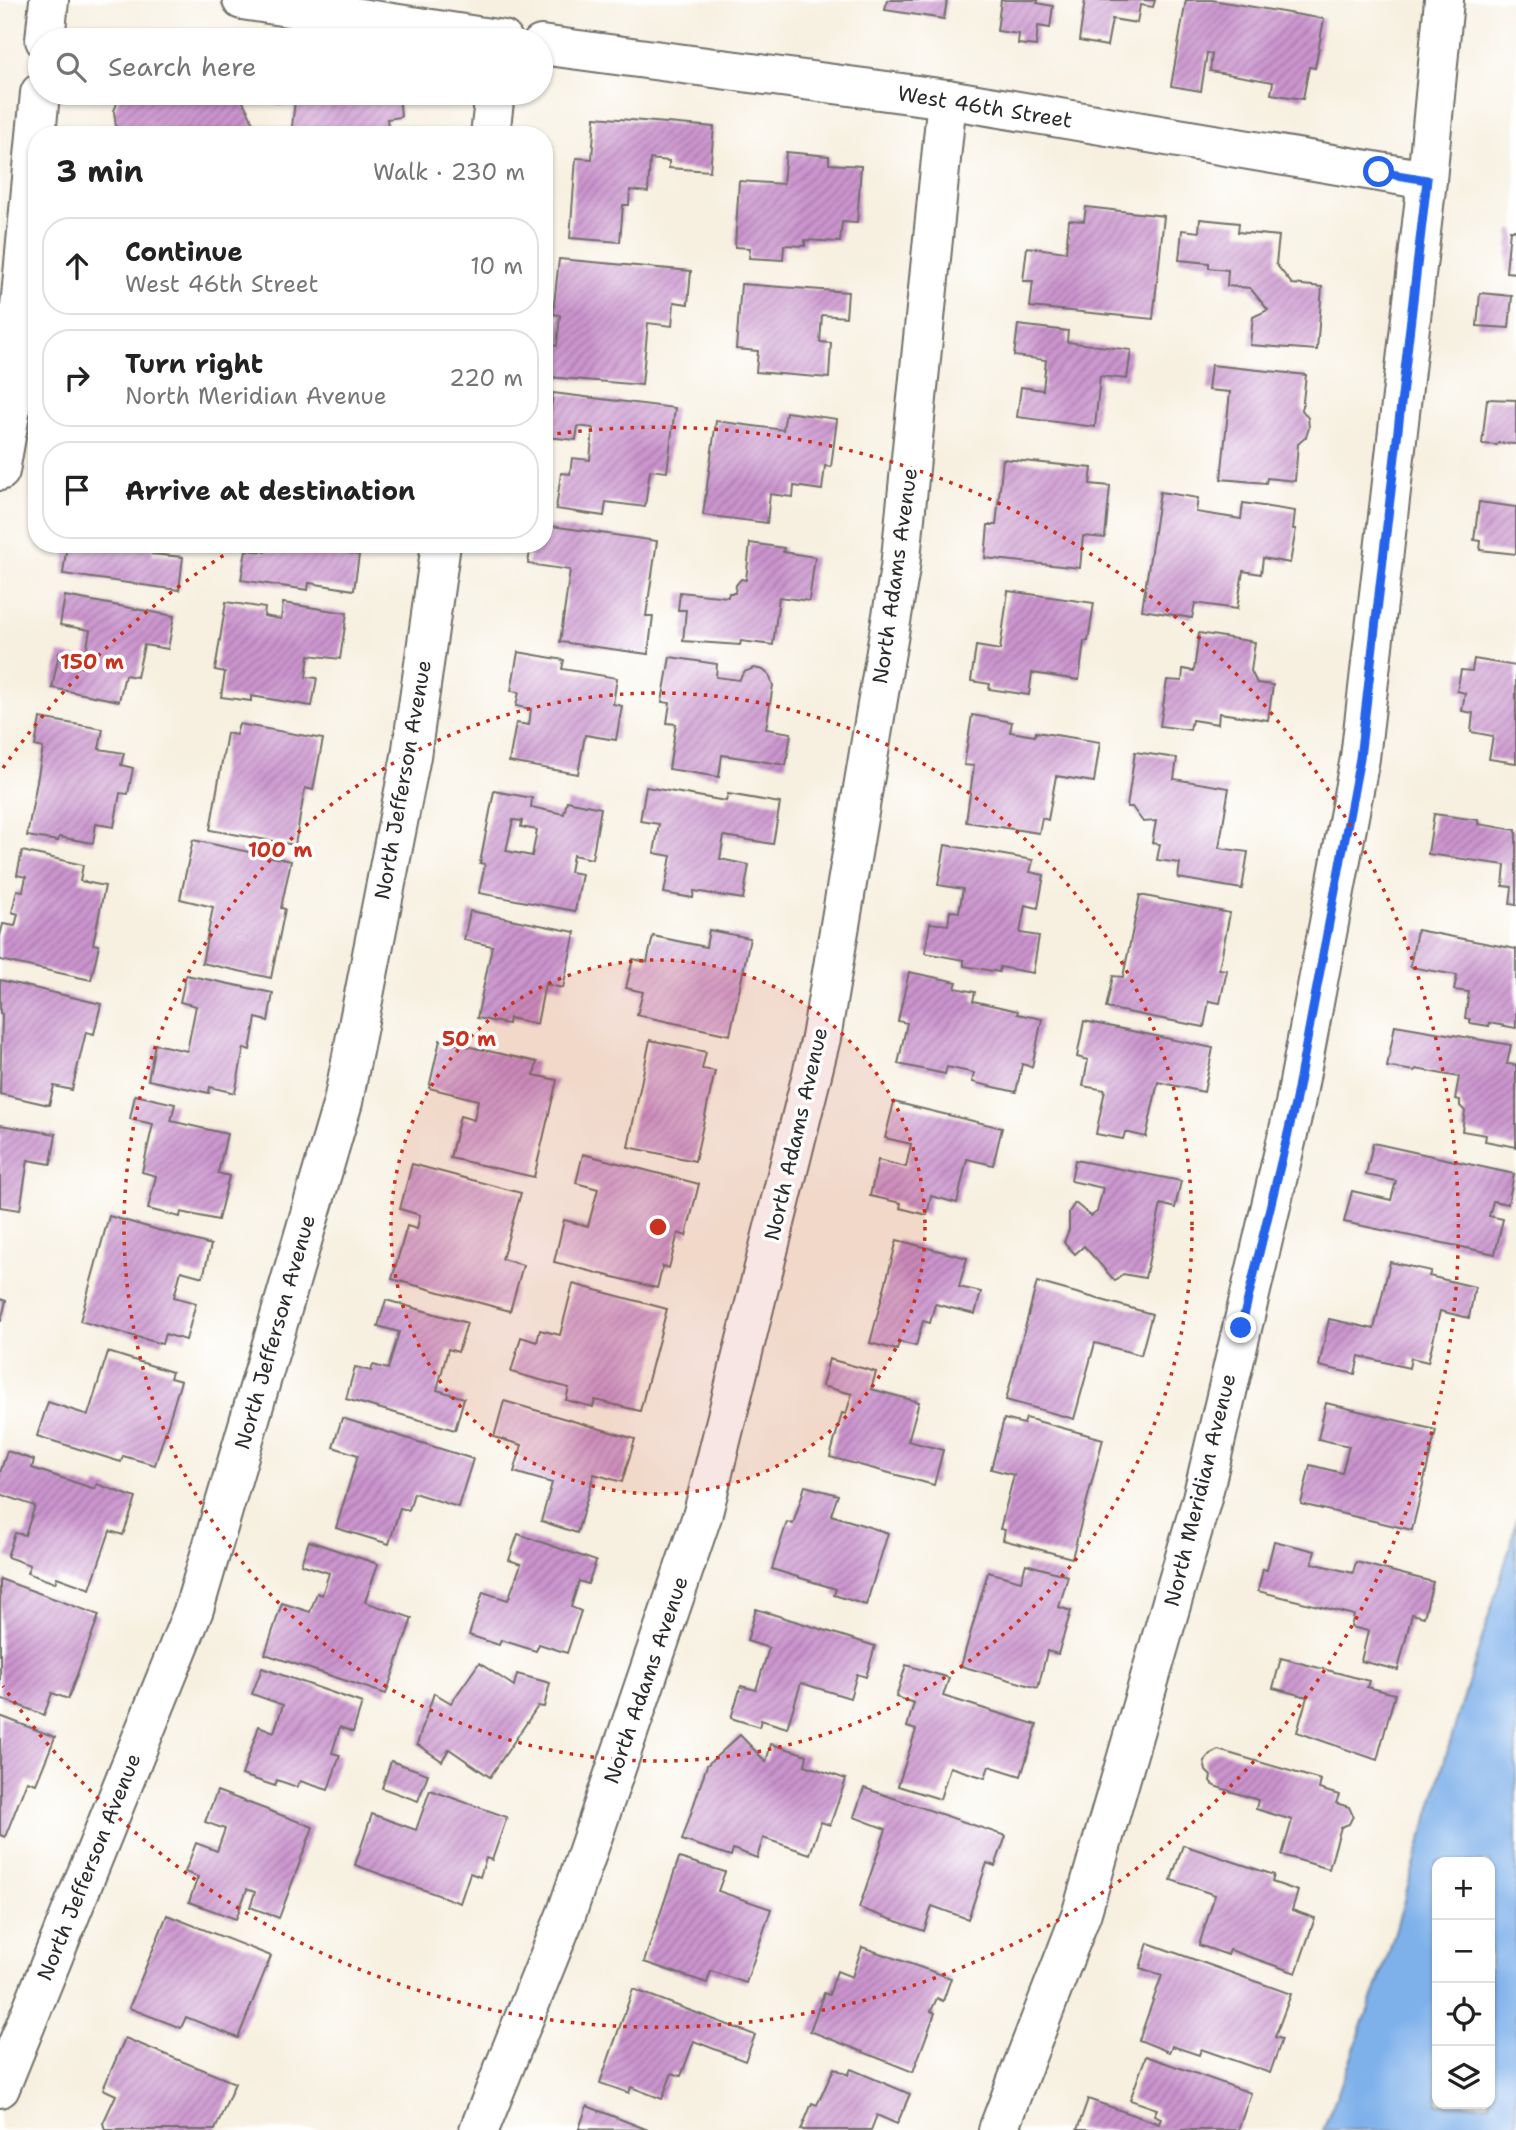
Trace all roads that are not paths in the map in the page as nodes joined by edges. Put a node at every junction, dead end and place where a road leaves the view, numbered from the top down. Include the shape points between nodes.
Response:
1 (50, 0) edge
2 (242, 0) edge
3 (1444, 0) edge
4 (46, 28) edge
5 (423, 28) edge
6 (553, 47) edge
7 (947, 99) junction
8 (39, 105) edge
9 (494, 105) edge
10 (37, 126) edge
11 (491, 126) edge
12 (1427, 180) junction
13 (28, 221) edge
14 (0, 471) edge
15 (440, 553) edge
16 (0, 2088) edge
17 (479, 2130) edge
18 (998, 2130) edge

1 - 4 street
2 - 5 street
3 - 12 street, North Meridian Avenue
6 - 7 street, West 46th Street
7 - 12 street, West 46th Street
7 - 17 street, North Adams Avenue via 900,568 821,1038 704,1513 567,1912
8 - 10 street
9 - 11 street
12 - 18 street, North Meridian Avenue via 1360,758 1295,1104 1191,1538 1082,1912
13 - 14 street via 10,414
15 - 16 street, North Jefferson Avenue via 411,756 343,1102 194,1609

